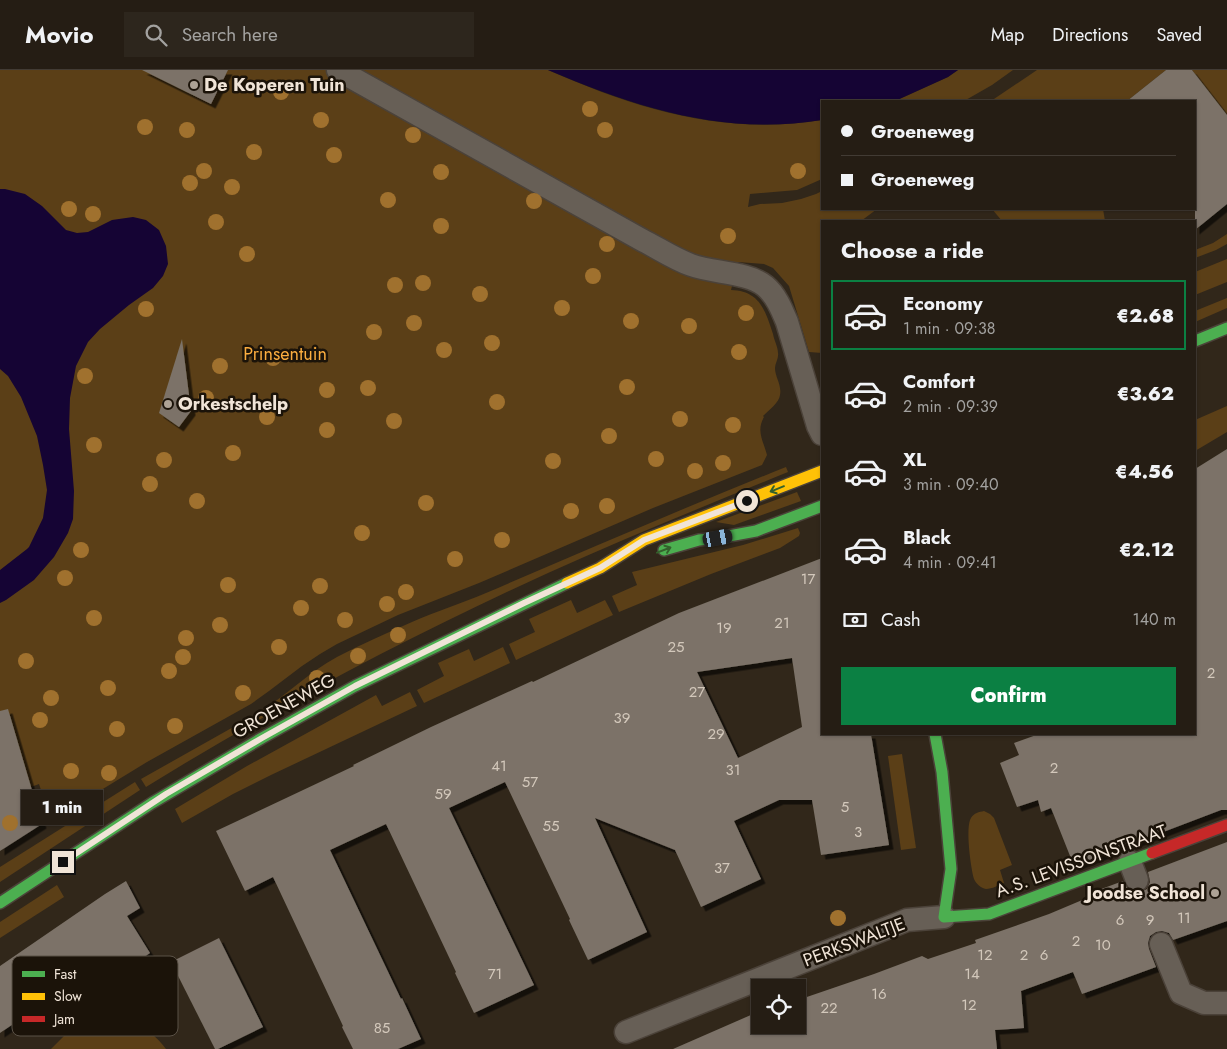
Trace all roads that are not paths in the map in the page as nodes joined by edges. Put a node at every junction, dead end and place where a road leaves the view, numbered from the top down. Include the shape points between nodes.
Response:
1 (338, 70) edge
2 (1227, 328) edge
3 (1196, 341) edge
4 (821, 432) edge
5 (821, 471) edge
6 (821, 506) edge
7 (650, 555) dead end
8 (633, 560) dead end
9 (600, 568) junction
10 (936, 735) edge
11 (1227, 825) edge
12 (0, 903) edge
13 (944, 917) junction
14 (1161, 944) dead end
15 (1227, 1003) edge
16 (626, 1032) dead end

1 - 4 lane via 690,265 744,276 765,286 787,322
2 - 3 main road
5 -> 9 main road, GROENEWEG via 644,540
7 -> 6 main road via 699,540 756,531
8 - 9 main road, GROENEWEG
9 - 12 main road, GROENEWEG via 355,686 152,803
10 - 13 main road via 951,869
11 - 13 main road, A.S. LEVISSONSTRAAT via 1134,871 1031,898 989,914
13 - 16 lane, PERKSWALTJE via 907,920
14 - 15 lane via 1181,993 1204,1003

